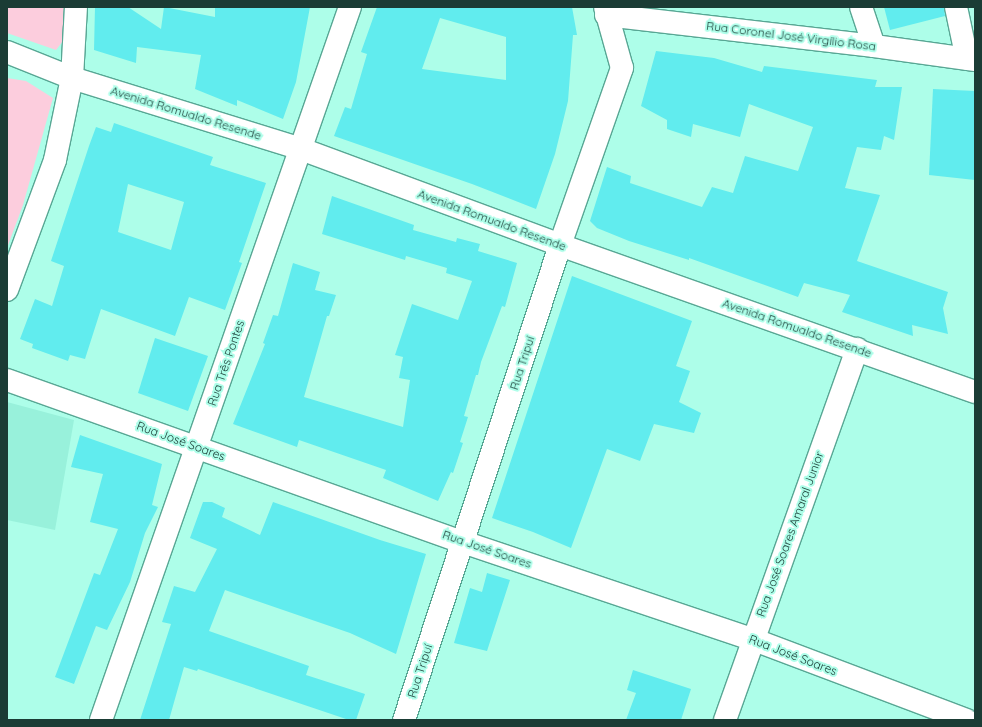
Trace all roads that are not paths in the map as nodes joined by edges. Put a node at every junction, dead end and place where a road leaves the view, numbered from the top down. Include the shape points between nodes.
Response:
1 (76, 7) edge
2 (350, 7) edge
3 (861, 7) edge
4 (956, 7) edge
5 (605, 11) edge
6 (874, 46) junction
7 (7, 52) edge
8 (971, 59) edge
9 (72, 78) junction
10 (300, 149) junction
11 (560, 245) junction
12 (7, 290) edge
13 (857, 349) junction
14 (7, 380) edge
15 (975, 392) edge
16 (196, 447) junction
17 (463, 542) junction
18 (752, 639) junction
19 (101, 720) edge
20 (404, 720) edge
21 (725, 720) edge
22 (966, 720) edge

1 - 9 street
2 - 10 street, Rua Três Pontes
3 - 6 street
4 - 8 street
5 - 6 street, Rua Coronel José Virgílio Rosa
5 - 11 street, Rua Tripuí via 622,68
6 - 8 street, Rua Coronel José Virgílio Rosa
7 - 9 street, Avenida Romualdo Resende
9 - 10 street, Avenida Romualdo Resende
9 - 12 street via 55,160
10 - 11 street, Avenida Romualdo Resende
10 - 16 street, Rua Três Pontes
11 - 13 street, Avenida Romualdo Resende
11 - 17 street, Rua Tripuí
13 - 15 street, Avenida Romualdo Resende
13 - 18 street, Rua José Soares Amaral Junior
14 - 16 street, Rua José Soares
16 - 17 street, Rua José Soares
16 - 19 street, Rua Três Pontes
17 - 18 street, Rua José Soares
17 - 20 street, Rua Tripuí
18 - 21 street, Rua José Soares Amaral Junior
18 - 22 street, Rua José Soares

